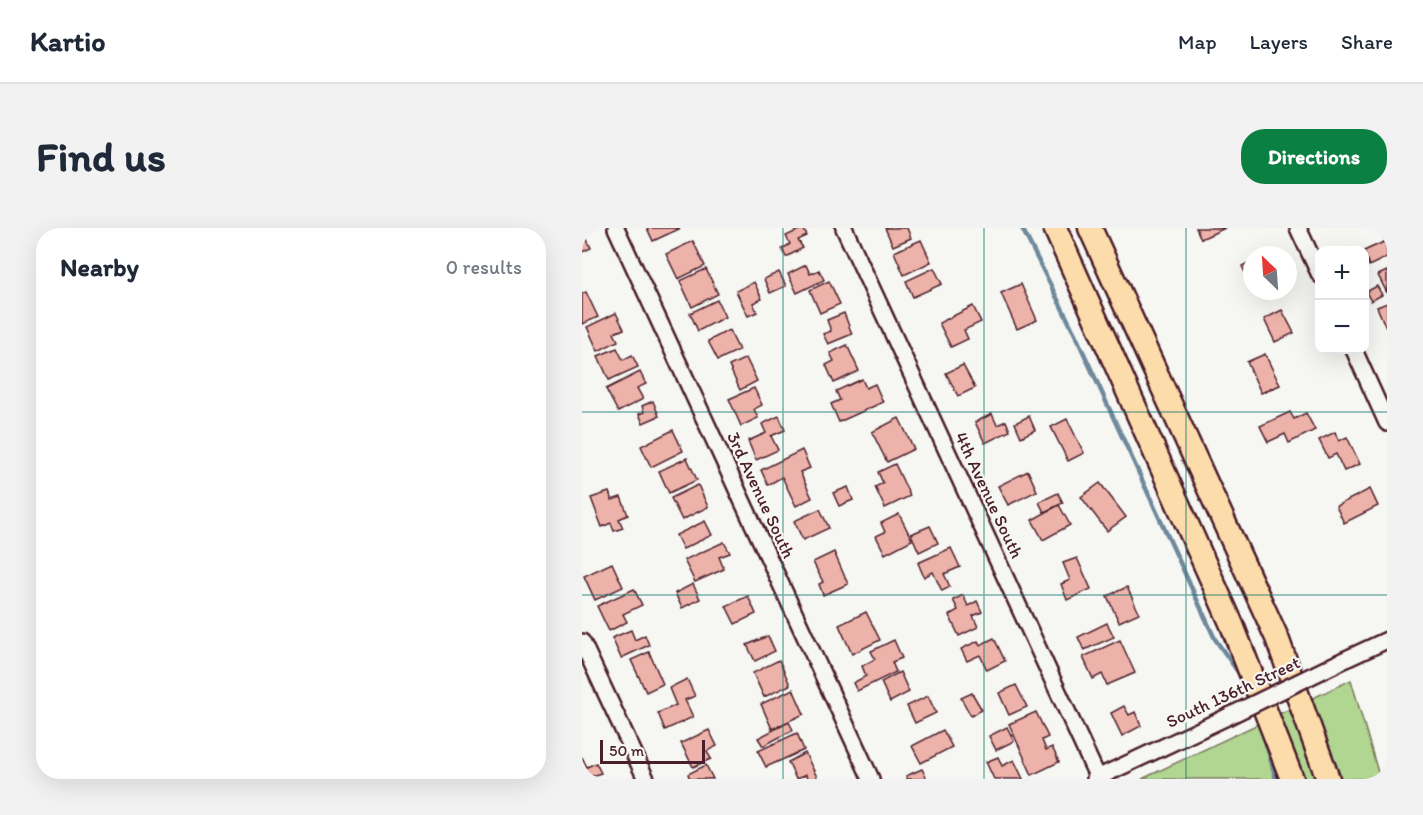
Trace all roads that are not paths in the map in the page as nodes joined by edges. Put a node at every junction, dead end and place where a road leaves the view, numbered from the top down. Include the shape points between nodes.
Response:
1 (616, 228) edge
2 (844, 228) edge
3 (1055, 228) edge
4 (1090, 228) edge
5 (1298, 228) edge
6 (1315, 264) edge
7 (1356, 354) edge
8 (1387, 423) edge
9 (1387, 640) edge
10 (582, 642) edge
11 (1096, 778) edge
12 (646, 779) edge
13 (871, 779) edge
14 (1292, 779) edge
15 (1328, 779) edge

1 - 13 street, 3rd Avenue South
2 - 11 street, 4th Avenue South
3 - 14 highway via 1232,626
4 - 15 highway via 1277,638
5 - 6 street
7 - 8 street
9 - 11 street, South 136th Street, bridge
10 - 12 street

